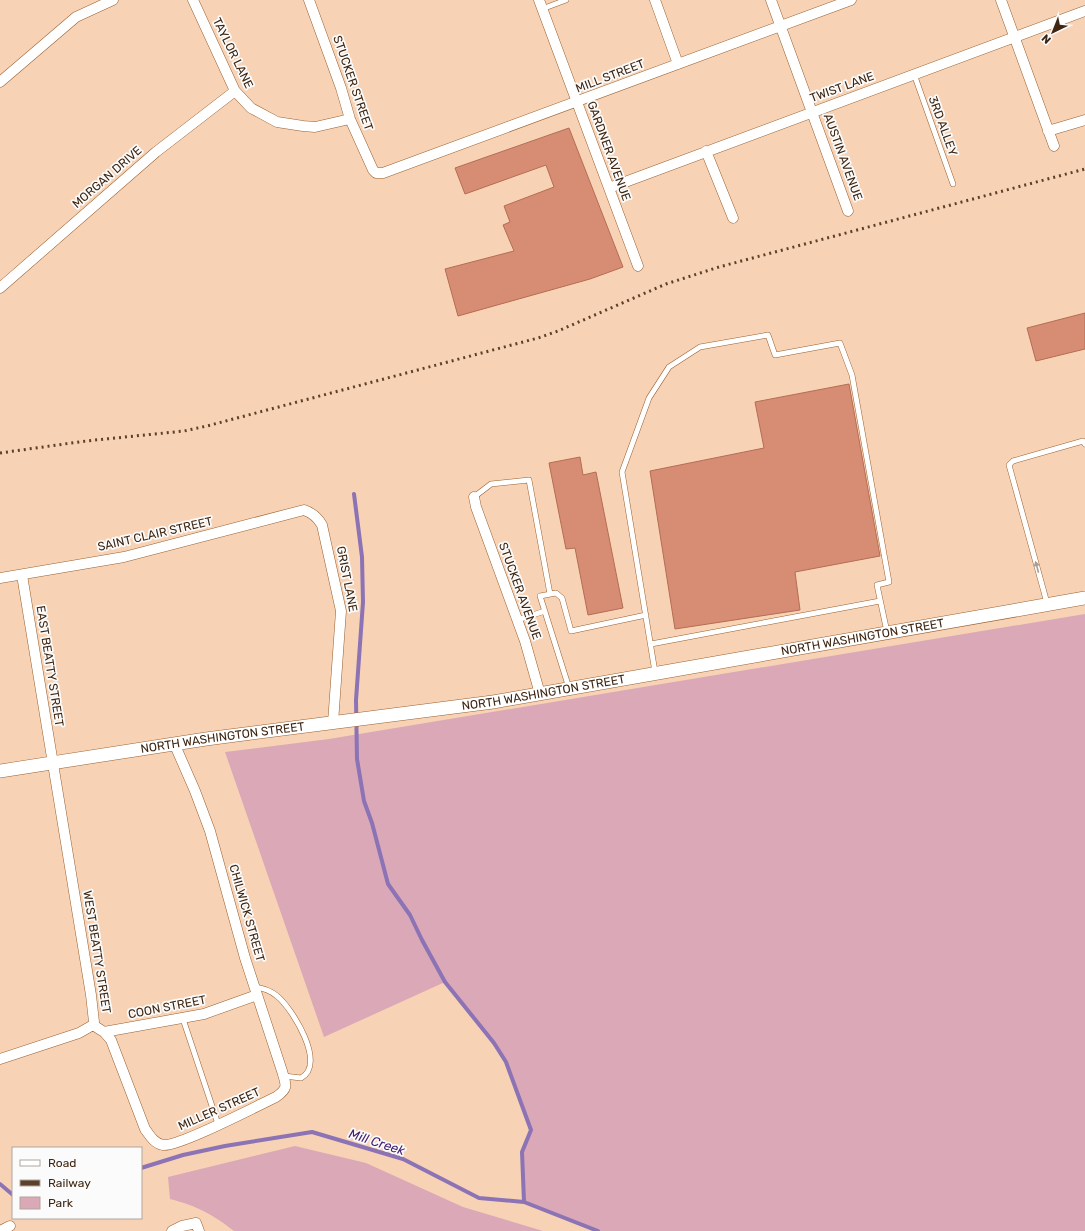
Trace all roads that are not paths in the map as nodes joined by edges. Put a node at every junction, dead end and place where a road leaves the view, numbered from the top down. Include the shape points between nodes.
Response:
1 (113, 0) edge
2 (193, 0) edge
3 (310, 0) edge
4 (566, 0) edge
5 (655, 0) edge
6 (771, 0) edge
7 (851, 0) edge
8 (1001, 0) edge
9 (540, 4) edge
10 (1085, 11) edge
11 (781, 26) junction
12 (1014, 38) junction
13 (678, 64) junction
14 (914, 74) junction
15 (0, 82) edge
16 (236, 91) junction
17 (577, 102) junction
18 (812, 111) junction
19 (350, 119) junction
20 (1085, 120) edge
21 (1048, 131) junction
22 (1054, 146) dead end
23 (706, 151) junction
24 (376, 173) joint
25 (953, 184) dead end
26 (609, 188) junction
27 (848, 211) dead end
28 (733, 218) dead end
29 (638, 266) dead end
30 (0, 288) edge
31 (1085, 444) edge
32 (474, 497) joint
33 (314, 515) joint
34 (22, 575) junction
35 (0, 578) edge
36 (550, 594) junction
37 (1085, 598) edge
38 (880, 601) junction
39 (1047, 604) junction
40 (545, 611) junction
41 (646, 615) junction
42 (517, 620) junction
43 (887, 633) junction
44 (650, 644) junction
45 (656, 674) junction
46 (570, 689) junction
47 (540, 694) junction
48 (333, 723) junction
49 (174, 743) junction
50 (53, 762) junction
51 (0, 771) edge
52 (256, 991) junction
53 (182, 1019) junction
54 (92, 1025) junction
55 (104, 1032) junction
56 (0, 1059) edge
57 (284, 1076) junction
58 (284, 1091) joint
59 (218, 1124) junction
60 (163, 1145) joint
61 (10, 1226) dead end
62 (198, 1227) edge
63 (0, 1231) edge
64 (172, 1231) edge

1 - 15 street via 76,17
2 - 16 street, TAYLOR LANE
3 - 19 street, STUCKER STREET
4 - 9 lane
5 - 13 street
6 - 11 street, AUSTIN AVENUE
7 - 11 street, MILL STREET
8 - 12 street
9 - 17 street, GARDNER AVENUE
10 - 12 street, TWIST LANE
11 - 13 street, MILL STREET
11 - 18 street, AUSTIN AVENUE
12 - 14 street, TWIST LANE
12 - 21 street
13 - 17 street, MILL STREET
14 - 18 street, TWIST LANE
14 - 25 lane, 3RD ALLEY
16 - 19 street, TAYLOR LANE via 251,108 288,125 315,127
16 - 30 street, MORGAN DRIVE via 156,152
17 - 24 street, MILL STREET via 384,173
17 - 26 street, GARDNER AVENUE
18 - 23 street, TWIST LANE
18 - 27 street, AUSTIN AVENUE
19 - 24 street, STUCKER STREET
20 - 21 street
21 - 22 street
23 - 26 street, TWIST LANE
23 - 28 street
26 - 29 street, GARDNER AVENUE
39 -> 31 lane via 1009,466 1013,461 1083,441
32 - 36 lane via 491,484 529,480
32 - 42 street, STUCKER AVENUE
33 - 34 street, SAINT CLAIR STREET via 304,510 124,558
33 - 48 street, GRIST LANE via 322,525 341,611
34 - 35 street, SAINT CLAIR STREET
34 - 50 street, EAST BEATTY STREET
36 - 40 lane via 540,596
36 - 41 lane via 556,593 562,598 571,631
37 - 39 street, NORTH WASHINGTON STREET
38 - 41 lane via 877,585 889,582 852,375 840,343 775,355 768,335 700,347 669,366 649,398 622,472
38 - 43 lane
38 - 44 lane
39 - 43 street, NORTH WASHINGTON STREET
40 - 42 lane
40 - 46 lane
41 - 44 lane
42 - 47 street, STUCKER AVENUE
43 - 45 street, NORTH WASHINGTON STREET
44 - 45 lane
45 - 46 street, NORTH WASHINGTON STREET
46 - 47 street, NORTH WASHINGTON STREET
47 - 48 street, NORTH WASHINGTON STREET
48 - 49 street, NORTH WASHINGTON STREET
49 - 50 street, NORTH WASHINGTON STREET
49 - 52 street, CHILWICK STREET via 210,831
50 - 51 street, NORTH WASHINGTON STREET
50 - 54 street, WEST BEATTY STREET via 91,995 94,1022
52 - 53 street, COON STREET via 204,1014
52 - 57 street, CHILWICK STREET
52 - 57 lane via 269,991 284,1003 300,1027 307,1044 310,1064 308,1073 301,1078
53 - 55 street, COON STREET
53 - 59 lane
54 - 55 street, WEST BEATTY STREET
54 - 56 street via 79,1033
55 - 60 street, WEST BEATTY STREET via 111,1040 145,1129 154,1142
57 - 58 street, CHILWICK STREET
58 - 59 street, MILLER STREET
59 - 60 street, MILLER STREET
61 - 63 street
62 - 64 street via 182,1226

